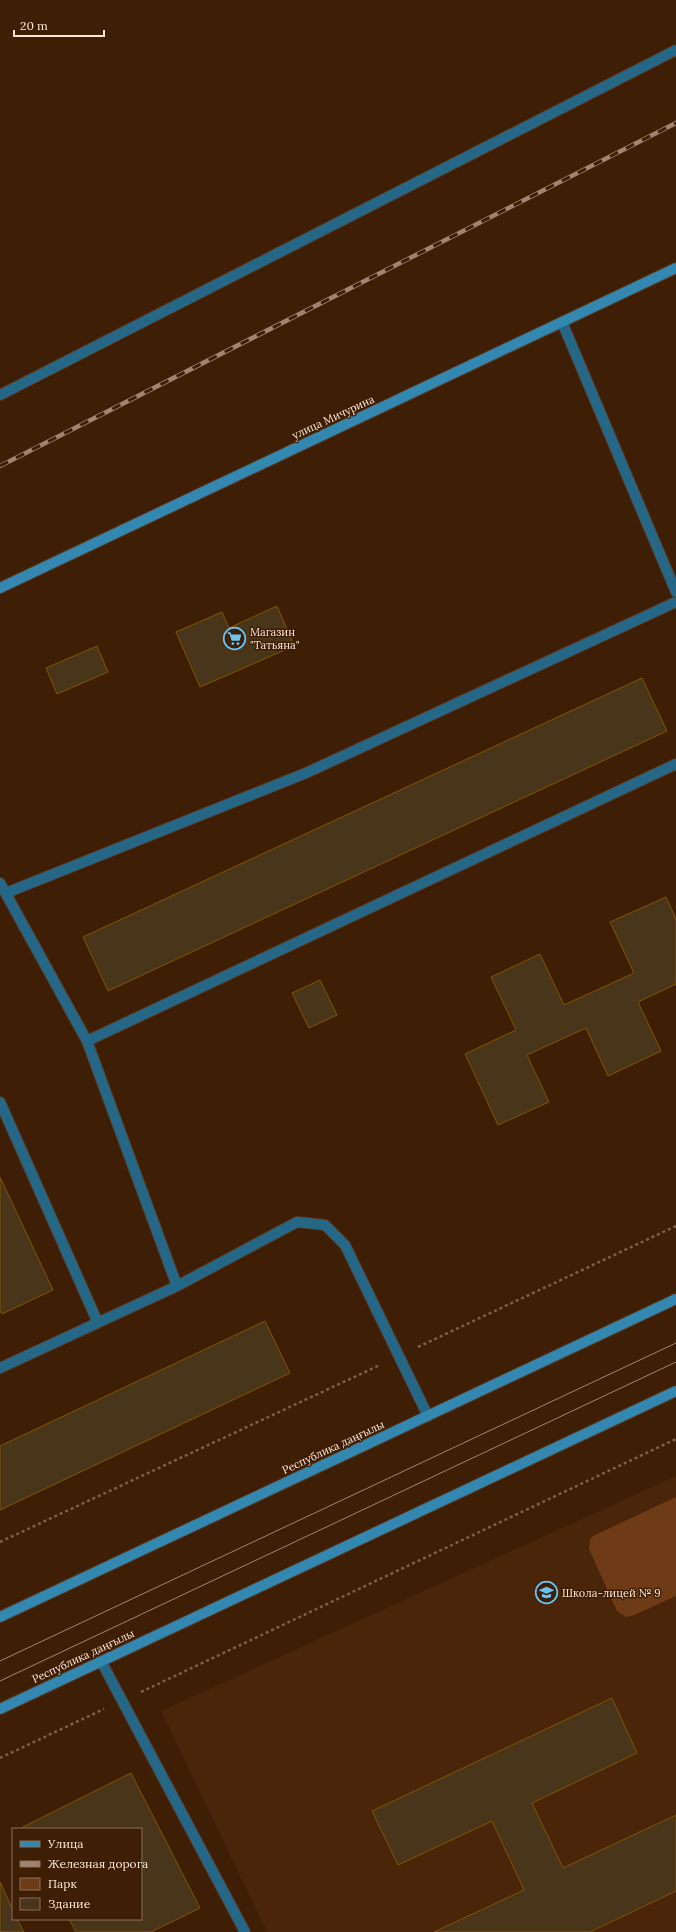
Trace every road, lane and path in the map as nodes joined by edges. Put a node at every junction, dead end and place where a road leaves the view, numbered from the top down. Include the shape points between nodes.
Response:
1 (676, 50) edge
2 (676, 268) edge
3 (562, 322) junction
4 (0, 395) edge
5 (0, 588) edge
6 (676, 592) edge
7 (676, 602) edge
8 (676, 764) edge
9 (0, 883) edge
10 (6, 893) junction
11 (87, 1041) junction
12 (0, 1102) edge
13 (676, 1226) edge
14 (177, 1286) junction
15 (676, 1299) edge
16 (98, 1323) junction
17 (398, 1357) junction
18 (0, 1368) edge
19 (676, 1391) edge
20 (428, 1416) junction
21 (676, 1439) edge
22 (0, 1542) edge
23 (0, 1617) edge
24 (101, 1661) junction
25 (122, 1701) junction
26 (0, 1709) edge
27 (0, 1758) edge
28 (245, 1932) edge

1 - 4 street
2 - 3 main road, улица Мичурина
3 - 5 main road, улица Мичурина
3 - 6 street
7 - 10 street via 306,773
8 - 11 street
9 - 10 street
10 - 11 street
11 - 14 street
12 - 16 street
13 - 17 path
14 - 16 street
14 - 17 street via 297,1222 325,1225 345,1245
15 - 20 main road, Республика даңғылы
16 - 18 street
17 - 20 street
17 - 22 path
19 - 24 main road, Республика даңғылы
20 - 23 main road, Республика даңғылы
21 - 25 path
24 - 25 street
24 - 26 main road, Республика даңғылы
25 - 27 path
25 - 28 street

